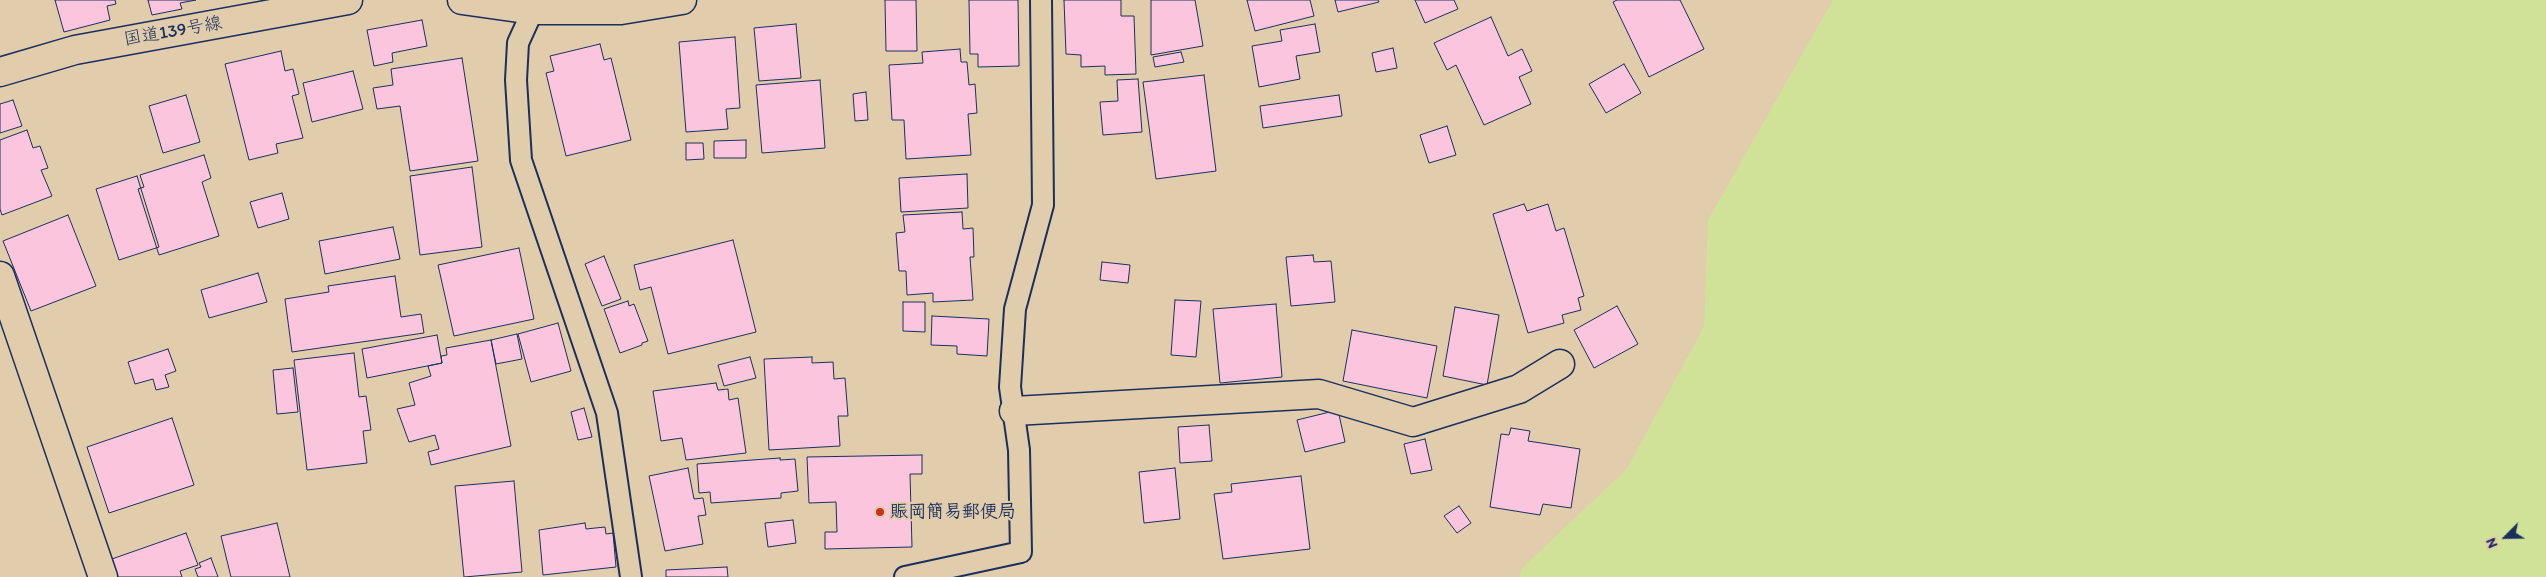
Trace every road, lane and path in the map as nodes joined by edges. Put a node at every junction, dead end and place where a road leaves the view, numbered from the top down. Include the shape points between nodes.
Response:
1 (348, 0) edge
2 (462, 0) edge
3 (682, 0) edge
4 (1041, 0) edge
5 (533, 5) edge
6 (0, 72) edge
7 (0, 276) edge
8 (1560, 364) dead end
9 (1014, 411) junction
10 (103, 577) edge
11 (631, 577) edge
12 (905, 577) edge

1 - 6 main road, 国道139号線 via 75,50
2 - 5 main road
3 - 5 main road via 621,10
4 - 9 lane via 1043,205 1015,309 1010,387
5 - 11 lane via 518,43 516,80 521,160 607,413
7 - 10 main road
8 - 9 main road via 1519,389 1413,422 1319,394
9 - 12 lane via 1019,450 1021,552

